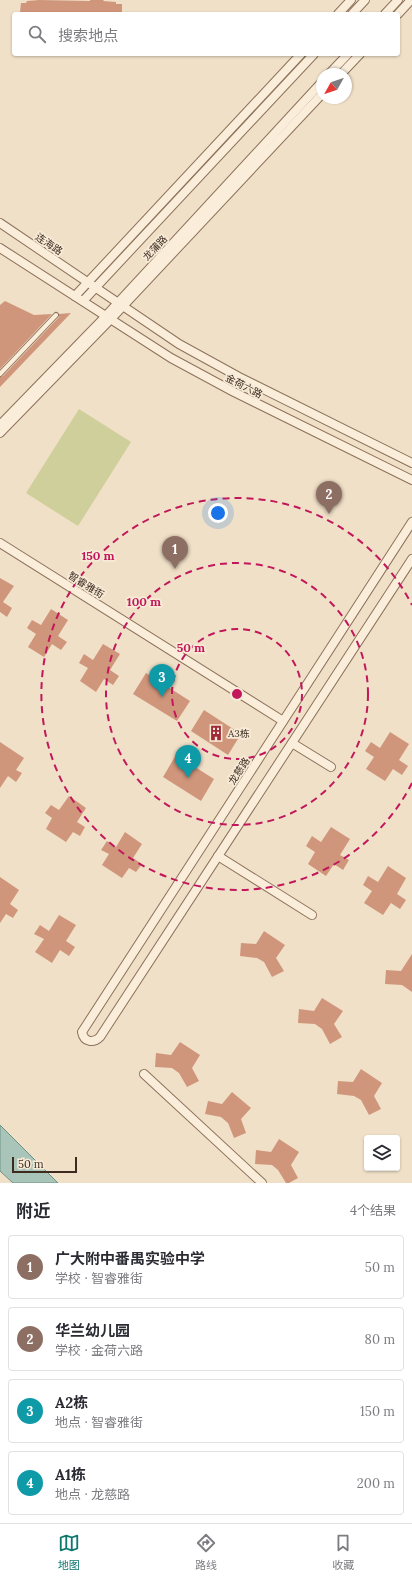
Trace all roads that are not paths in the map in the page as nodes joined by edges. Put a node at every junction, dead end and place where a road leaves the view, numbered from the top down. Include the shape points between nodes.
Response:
1 (351, 0) edge
2 (365, 0) edge
3 (398, 0) edge
4 (411, 0) edge
5 (340, 12) edge
6 (354, 12) edge
7 (387, 12) edge
8 (400, 12) edge
9 (299, 56) edge
10 (312, 56) edge
11 (346, 56) edge
12 (358, 56) edge
13 (335, 68) edge
14 (347, 68) edge
15 (316, 89) edge
16 (316, 100) edge
17 (0, 223) edge
18 (0, 248) edge
19 (88, 282) junction
20 (96, 287) junction
21 (75, 296) junction
22 (83, 302) junction
23 (121, 304) junction
24 (56, 316) dead end
25 (108, 318) junction
26 (0, 374) edge
27 (0, 425) edge
28 (0, 433) edge
29 (412, 463) edge
30 (412, 480) edge
31 (412, 522) edge
32 (0, 543) edge
33 (412, 559) edge
34 (283, 721) junction
35 (292, 743) junction
36 (331, 767) dead end
37 (218, 856) junction
38 (312, 915) dead end
39 (144, 1074) dead end
40 (262, 1183) edge

1 - 5 street
2 - 6 street
3 - 7 street
4 - 8 street
9 - 19 street
10 - 20 street, 龙蒲路
11 - 13 street
12 - 14 street
15 - 23 street, 龙蒲路
16 - 23 street, 龙蒲路
17 - 19 street, 连海路
18 - 21 street
19 - 20 street, 金荷六路
19 - 21 street
20 - 22 street, 龙蒲路
20 - 23 street, 金荷六路
21 - 22 street, 金荷六路
22 - 25 street, 金荷六路
23 - 25 street, 龙蒲路
23 - 29 street, 金荷六路 via 179,344 239,377
24 - 26 lane
25 - 27 street, 龙蒲路
25 - 28 street, 龙蒲路
25 - 30 street, 金荷六路 via 171,358 234,392
31 - 34 street, 龙慈路
32 - 34 street, 智睿雅街
33 - 35 street
34 - 37 street, 龙慈路 via 82,1032 83,1036 92,1042 100,1037
35 - 36 street
35 - 37 street
37 - 38 street
39 - 40 street

